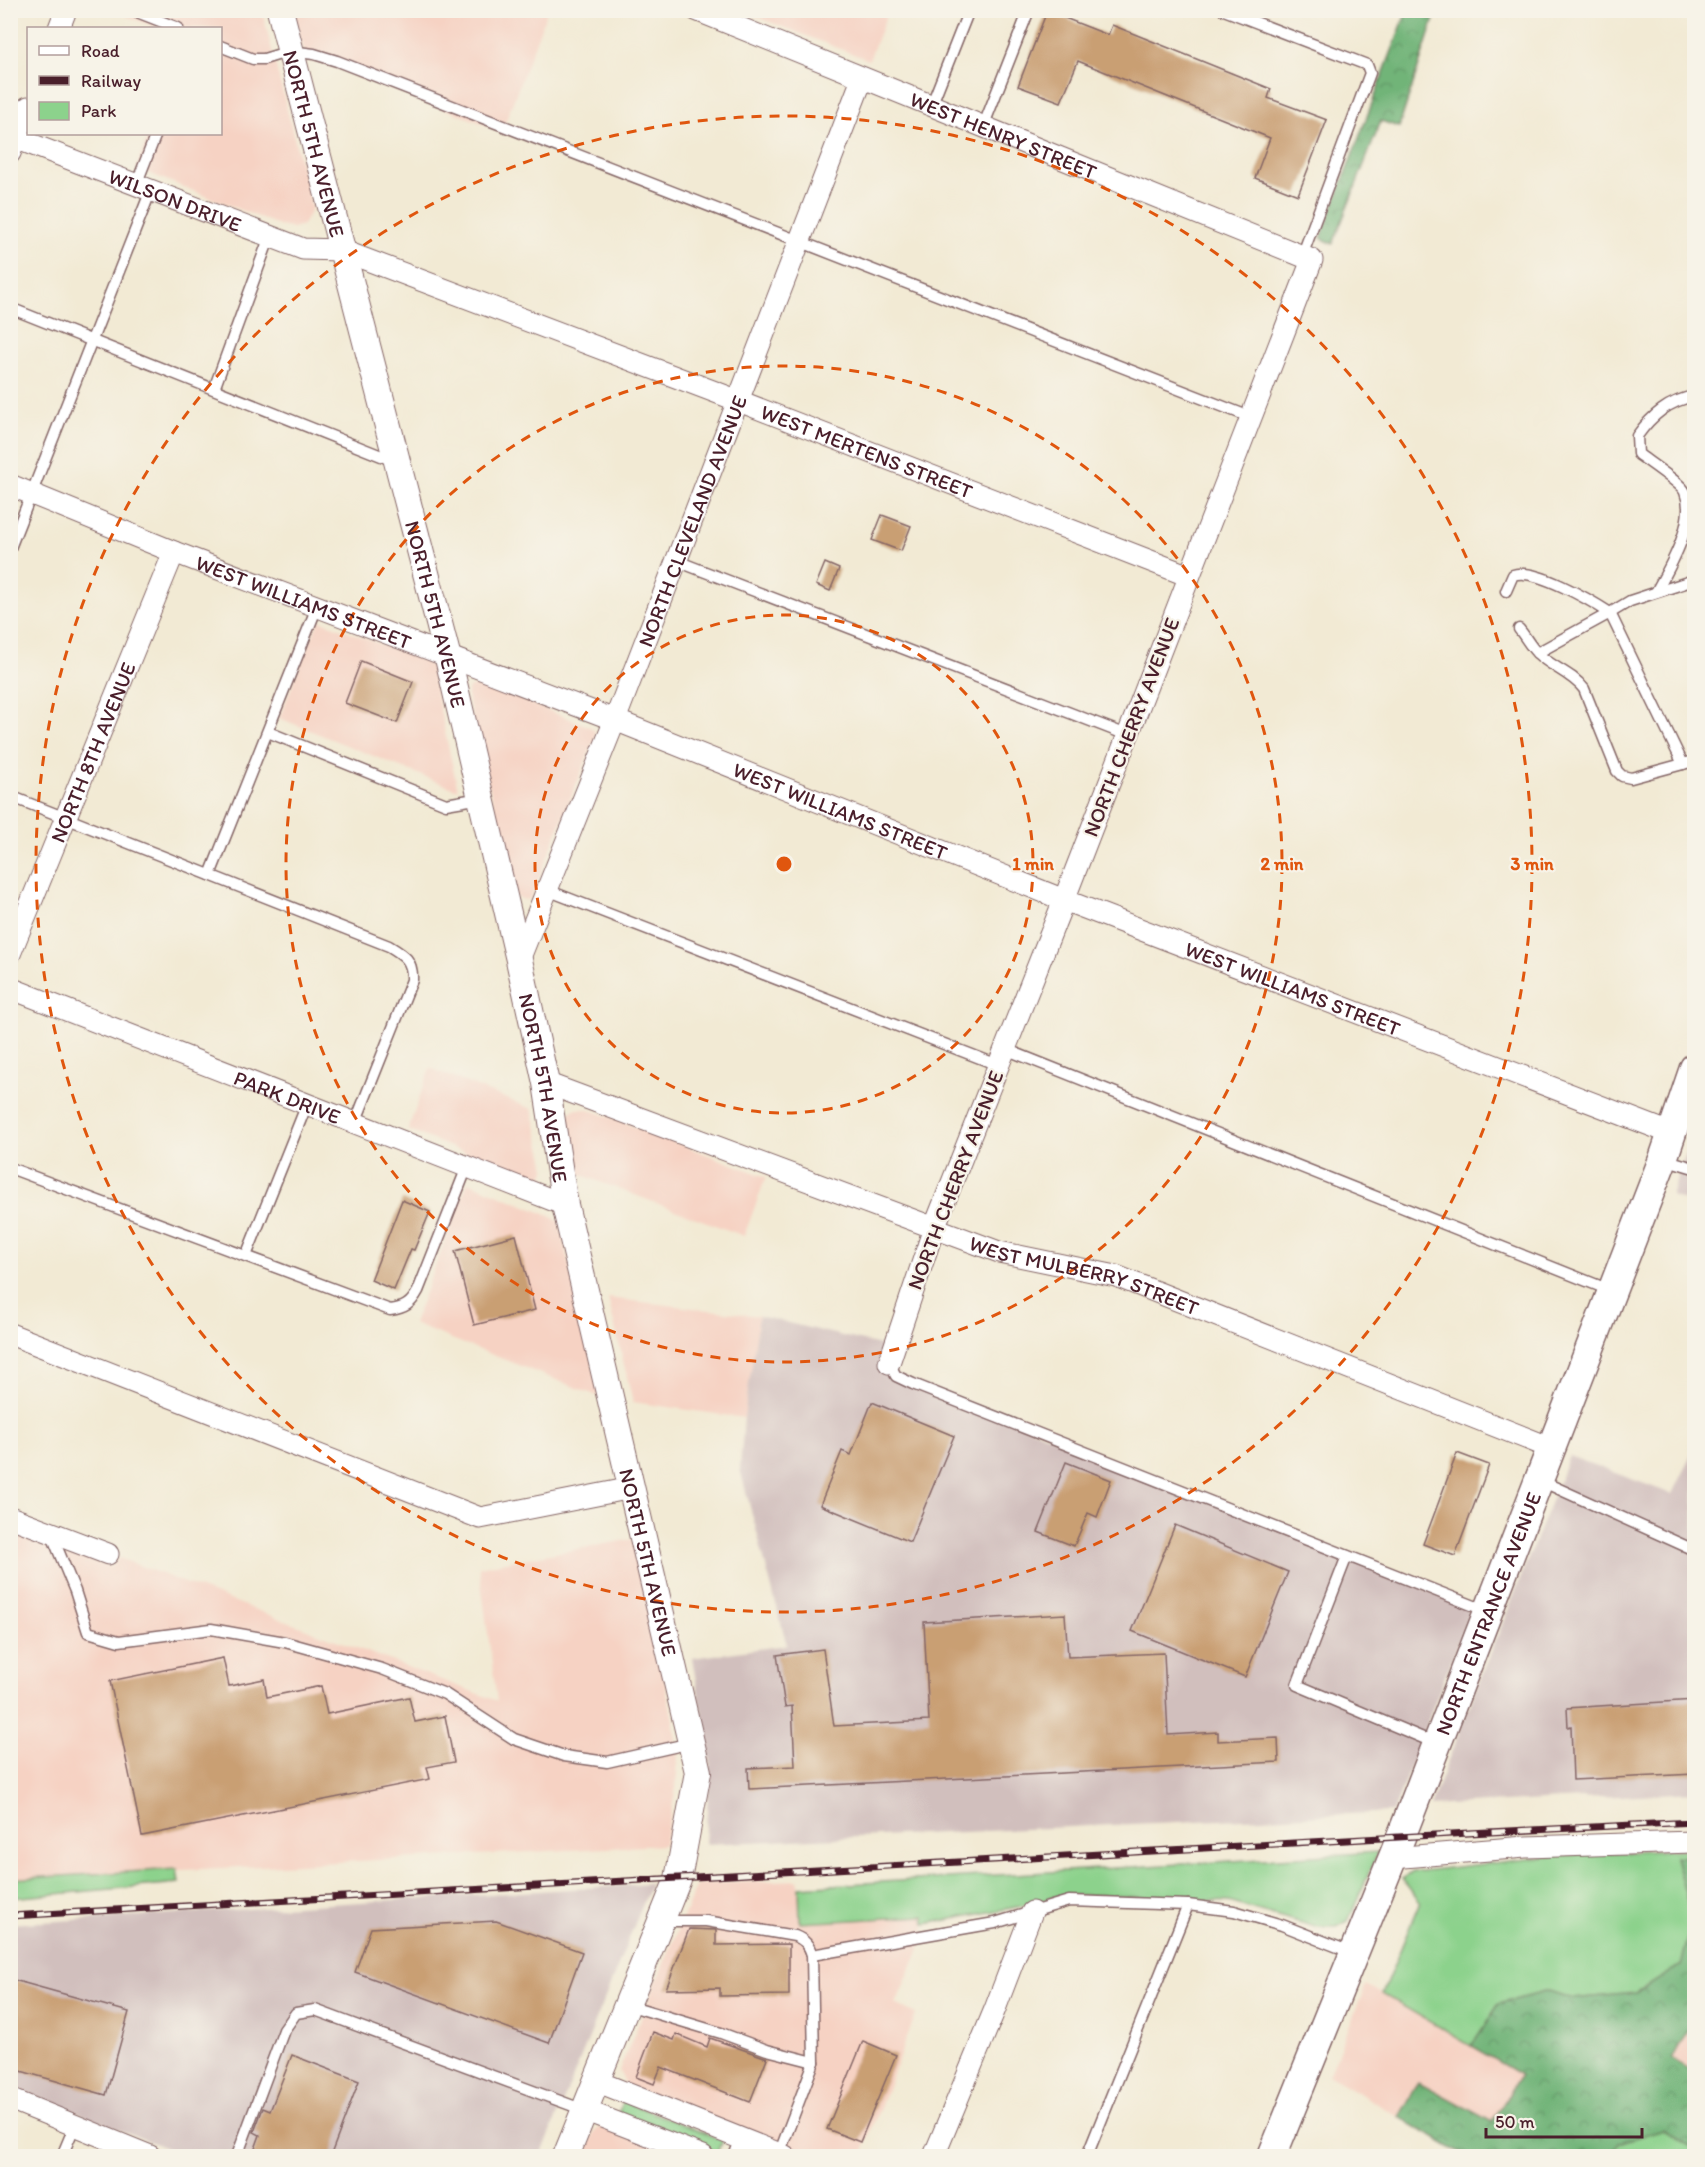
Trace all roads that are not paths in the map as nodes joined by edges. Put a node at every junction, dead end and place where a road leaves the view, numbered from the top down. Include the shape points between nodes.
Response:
1 (66, 10) edge
2 (132, 10) edge
3 (280, 10) edge
4 (696, 10) edge
5 (969, 10) edge
6 (1029, 10) edge
7 (1224, 10) edge
8 (59, 27) edge
9 (175, 27) edge
10 (222, 47) edge
11 (290, 51) junction
12 (862, 79) junction
13 (930, 106) junction
14 (27, 109) edge
15 (983, 127) junction
16 (156, 135) edge
17 (12, 142) edge
18 (143, 188) junction
19 (270, 236) junction
20 (799, 242) junction
21 (341, 250) junction
22 (1307, 258) junction
23 (10, 308) edge
24 (92, 340) junction
25 (214, 389) junction
26 (1695, 396) edge
27 (739, 401) junction
28 (1250, 417) junction
29 (397, 462) junction
30 (10, 485) edge
31 (32, 494) junction
32 (10, 548) edge
33 (174, 552) junction
34 (677, 561) junction
35 (1189, 576) junction
36 (1695, 580) edge
37 (1506, 591) dead end
38 (1656, 592) junction
39 (317, 608) junction
40 (1610, 613) junction
41 (1519, 629) dead end
42 (1537, 653) junction
43 (448, 658) junction
44 (615, 720) junction
45 (268, 732) junction
46 (1127, 735) junction
47 (1695, 760) edge
48 (1683, 764) junction
49 (10, 796) edge
50 (481, 798) junction
51 (66, 818) junction
52 (210, 875) junction
53 (547, 890) junction
54 (1064, 900) junction
55 (10, 954) edge
56 (519, 960) junction
57 (10, 988) edge
58 (1002, 1057) junction
59 (1695, 1068) edge
60 (546, 1083) junction
61 (306, 1104) junction
62 (355, 1123) junction
63 (1668, 1146) junction
64 (467, 1167) junction
65 (10, 1168) edge
66 (1695, 1168) edge
67 (565, 1205) junction
68 (934, 1228) junction
69 (246, 1256) junction
70 (1612, 1291) junction
71 (10, 1334) edge
72 (889, 1363) joint
73 (1551, 1448) junction
74 (1538, 1480) junction
75 (632, 1488) junction
76 (10, 1517) edge
77 (51, 1532) junction
78 (1695, 1550) edge
79 (108, 1554) dead end
80 (1347, 1556) junction
81 (1487, 1612) junction
82 (691, 1743) junction
83 (1436, 1744) junction
84 (1695, 1842) edge
85 (1392, 1858) junction
86 (1188, 1905) junction
87 (1032, 1912) junction
88 (660, 1921) junction
89 (1354, 1953) junction
90 (812, 1955) junction
91 (627, 2004) junction
92 (814, 2062) junction
93 (596, 2081) junction
94 (10, 2099) edge
95 (584, 2110) junction
96 (75, 2125) junction
97 (737, 2148) edge
98 (782, 2155) edge
99 (62, 2157) edge
100 (150, 2157) edge
101 (237, 2157) edge
102 (566, 2157) edge
103 (703, 2157) edge
104 (934, 2157) edge
105 (1087, 2157) edge
106 (1272, 2157) edge

1 - 8 street
2 - 9 lane
3 - 11 street, NORTH 5TH AVENUE
4 - 12 street, WEST HENRY STREET
5 - 13 lane
6 - 15 lane
7 - 22 lane via 1367,65 1370,73
10 - 11 lane via 254,59
11 - 20 lane via 338,61
11 - 21 street, NORTH 5TH AVENUE
12 - 13 street, WEST HENRY STREET
12 - 20 street, NORTH CLEVELAND AVENUE
13 - 15 street, WEST HENRY STREET
14 - 17 street
15 - 22 street, WEST HENRY STREET
16 - 18 lane
17 - 18 street, WILSON DRIVE
18 - 19 street, WILSON DRIVE
18 - 24 lane
19 - 21 street, WILSON DRIVE via 303,249
19 - 25 lane
20 - 27 street, NORTH CLEVELAND AVENUE
20 - 28 lane
21 - 27 street, WEST MERTENS STREET
21 - 29 street, NORTH 5TH AVENUE
22 - 28 street, NORTH CHERRY AVENUE
23 - 24 lane
24 - 25 lane
24 - 31 lane
25 - 29 lane
26 - 38 lane via 1651,417 1637,436 1638,454 1684,490 1689,512 1674,559
27 - 34 street, NORTH CLEVELAND AVENUE
27 - 35 street, WEST MERTENS STREET
28 - 35 street, NORTH CHERRY AVENUE
29 - 43 street, NORTH 5TH AVENUE
30 - 31 street, WEST WILLIAMS STREET
31 - 32 lane
31 - 33 street, WEST WILLIAMS STREET
33 - 39 street, WEST WILLIAMS STREET
33 - 51 street, NORTH 8TH AVENUE
34 - 44 street, NORTH CLEVELAND AVENUE
34 - 46 lane
35 - 46 street, NORTH CHERRY AVENUE
36 - 38 lane
37 - 40 lane via 1512,575 1525,573 1578,592
38 - 40 lane
39 - 43 street, WEST WILLIAMS STREET
39 - 45 lane
40 - 42 lane
40 - 48 lane
41 - 42 lane
42 - 48 lane via 1576,679 1584,689 1622,776 1631,778
43 - 44 street, WEST WILLIAMS STREET
43 - 50 street, NORTH 5TH AVENUE
44 - 53 street, NORTH CLEVELAND AVENUE
44 - 54 street, WEST WILLIAMS STREET
45 - 50 lane via 446,804
45 - 52 lane
46 - 54 street, NORTH CHERRY AVENUE
47 - 48 lane
49 - 51 lane
50 - 56 street, NORTH 5TH AVENUE
51 - 52 lane
51 - 55 street, NORTH 8TH AVENUE
52 - 62 lane via 405,956 412,969 412,980
53 - 56 street, NORTH CLEVELAND AVENUE
53 - 58 lane
54 - 58 street, NORTH CHERRY AVENUE
54 - 63 street, WEST WILLIAMS STREET
56 - 60 street, NORTH 5TH AVENUE
57 - 61 street, PARK DRIVE
58 - 68 street, NORTH CHERRY AVENUE
58 - 70 lane
59 - 63 main road, NORTH ENTRANCE AVENUE
60 - 67 street, NORTH 5TH AVENUE
60 - 68 street, WEST MULBERRY STREET
61 - 62 street, PARK DRIVE
61 - 69 lane
62 - 64 street, PARK DRIVE
63 - 66 lane
63 - 70 main road, NORTH ENTRANCE AVENUE
64 - 67 street, PARK DRIVE
64 - 69 lane via 418,1292 403,1308 390,1310
65 - 69 lane
67 - 75 street, NORTH 5TH AVENUE
68 - 72 street, NORTH CHERRY AVENUE
68 - 73 street, WEST MULBERRY STREET via 999,1252 1116,1276
70 - 73 main road, NORTH ENTRANCE AVENUE
71 - 75 street via 480,1518
72 - 80 lane via 896,1376 913,1384
73 - 74 main road, NORTH ENTRANCE AVENUE
74 - 78 lane
74 - 81 main road, NORTH ENTRANCE AVENUE
75 - 82 street, NORTH 5TH AVENUE
76 - 77 street
77 - 79 street
77 - 82 lane via 88,1632 119,1641 211,1629 285,1642 382,1669 446,1694 514,1739 564,1756 608,1761
80 - 81 lane
80 - 83 lane via 1297,1685
81 - 83 main road, NORTH ENTRANCE AVENUE
82 - 88 street, NORTH 5TH AVENUE via 698,1772 678,1879
83 - 85 main road, NORTH ENTRANCE AVENUE
84 - 85 street via 1525,1847
85 - 89 main road, NORTH ENTRANCE AVENUE
86 - 87 lane via 1069,1901
86 - 89 lane via 1234,1911
86 - 105 lane
87 - 90 lane via 995,1923
87 - 104 street
88 - 90 lane via 706,1921 795,1936 803,1940
88 - 91 street, NORTH 5TH AVENUE
89 - 106 main road, NORTH ENTRANCE AVENUE
90 - 92 lane
91 - 92 lane
91 - 93 street, NORTH 5TH AVENUE
92 - 98 lane
93 - 95 street, NORTH 5TH AVENUE
93 - 97 street
94 - 96 street
95 - 101 lane via 315,2010 296,2013 284,2030
95 - 102 street, NORTH 5TH AVENUE
95 - 103 street
96 - 99 lane
96 - 100 street
97 - 98 street

